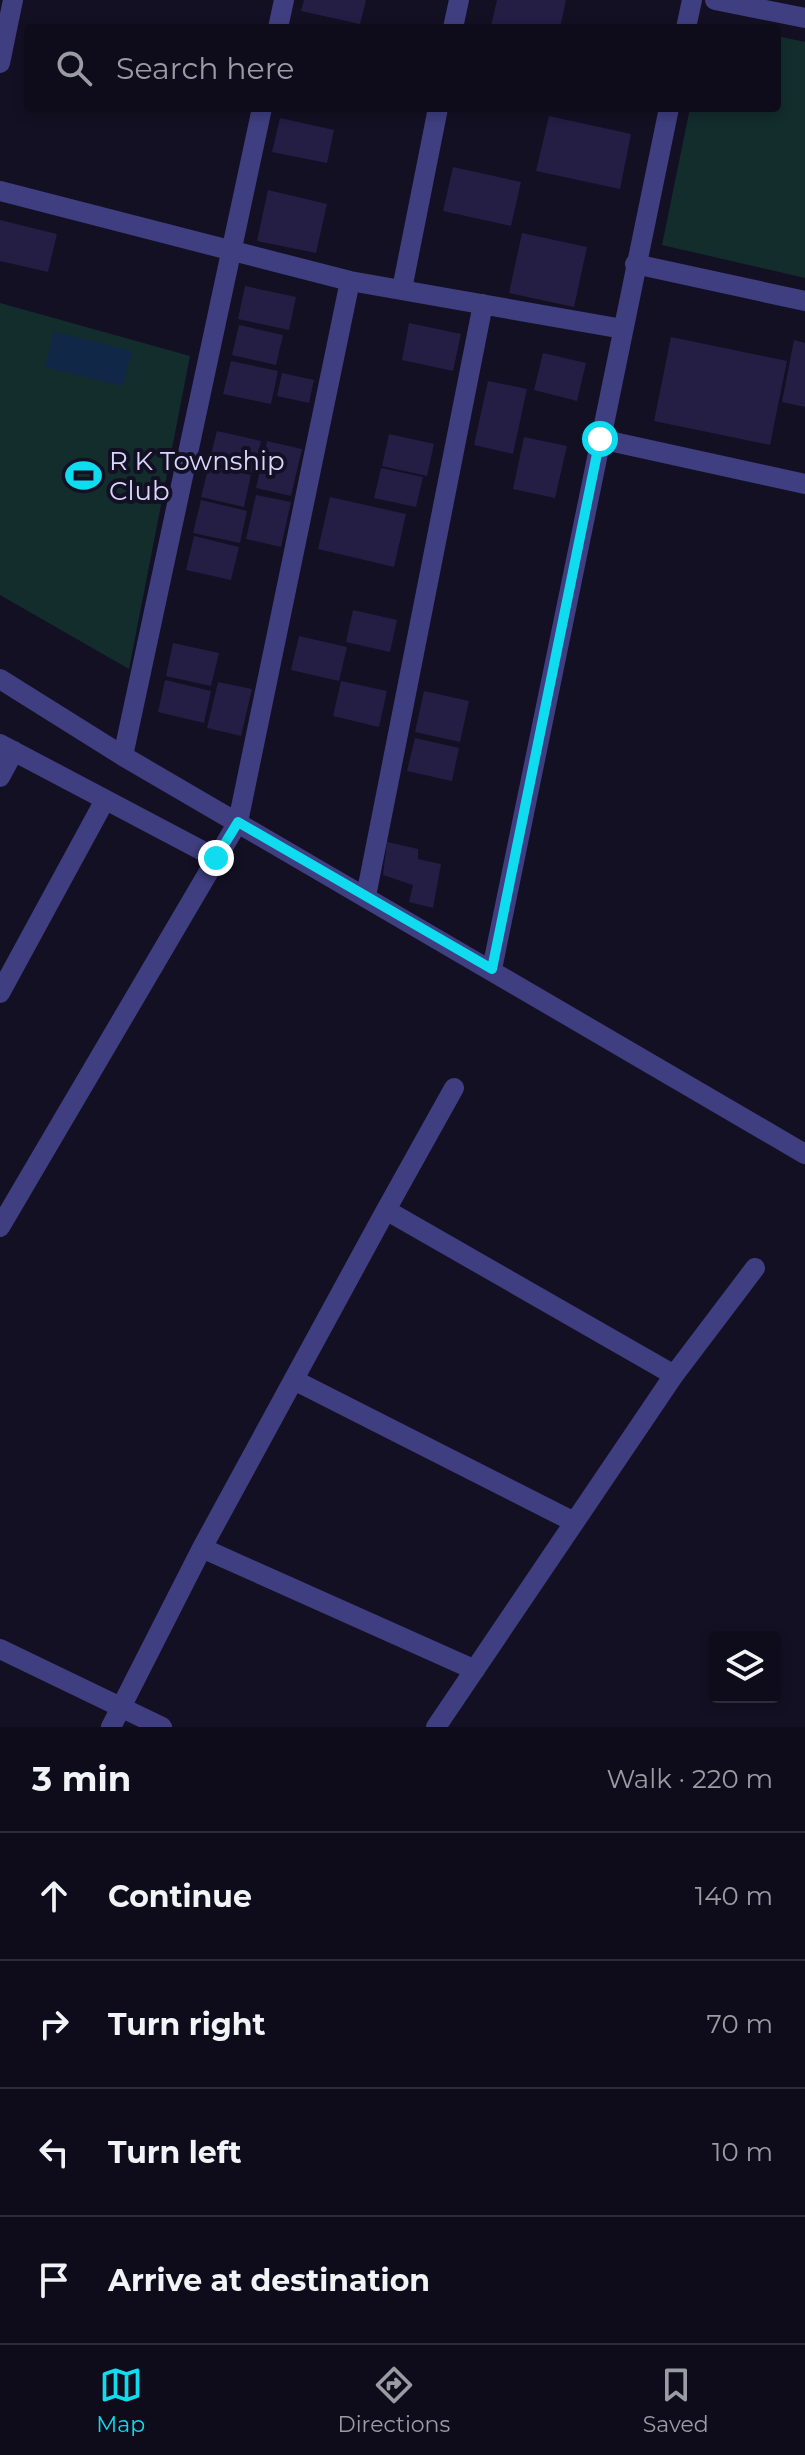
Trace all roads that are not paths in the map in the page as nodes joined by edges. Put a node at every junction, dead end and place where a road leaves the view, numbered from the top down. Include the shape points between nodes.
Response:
1 (13, 0) edge
2 (284, 0) edge
3 (459, 0) edge
4 (692, 0) edge
5 (715, 0) edge
6 (805, 18) edge
7 (279, 24) edge
8 (454, 24) edge
9 (687, 24) edge
10 (0, 63) edge
11 (261, 112) edge
12 (437, 112) edge
13 (668, 112) edge
14 (0, 191) edge
15 (232, 251) junction
16 (635, 264) junction
17 (350, 281) junction
18 (402, 289) junction
19 (805, 301) edge
20 (483, 304) junction
21 (623, 329) junction
22 (600, 439) junction
23 (805, 484) edge
24 (0, 679) edge
25 (7, 747) edge
26 (123, 756) junction
27 (0, 777) edge
28 (105, 800) junction
29 (238, 822) junction
30 (216, 858) junction
31 (366, 896) junction
32 (492, 969) junction
33 (0, 993) edge
34 (454, 1088) dead end
35 (805, 1154) edge
36 (386, 1210) junction
37 (0, 1227) edge
38 (755, 1268) dead end
39 (674, 1375) junction
40 (294, 1380) junction
41 (574, 1522) junction
42 (202, 1548) junction
43 (0, 1649) edge
44 (475, 1670) junction
45 (123, 1706) junction
46 (111, 1727) edge
47 (162, 1727) edge
48 (436, 1727) edge

1 - 10 street
2 - 7 street
3 - 8 street
4 - 9 street
5 - 6 street
11 - 15 street
12 - 18 street
13 - 16 street
14 - 15 street
15 - 17 street
15 - 26 street
16 - 19 street
16 - 21 street
17 - 18 street
17 - 29 street
18 - 20 street
20 - 21 street
20 - 31 street
21 - 22 street
22 - 23 street
22 - 32 street
24 - 26 street
25 - 27 street
25 - 28 street
26 - 29 street
28 - 30 street
28 - 33 street
29 - 30 street
29 - 31 street
30 - 37 street
31 - 32 street
32 - 35 street
34 - 36 street
36 - 39 street
36 - 40 street
38 - 39 street
39 - 41 street
40 - 41 street
40 - 42 street
41 - 44 street
42 - 44 street
42 - 45 street
43 - 45 street
44 - 48 street
45 - 46 street
45 - 47 street

